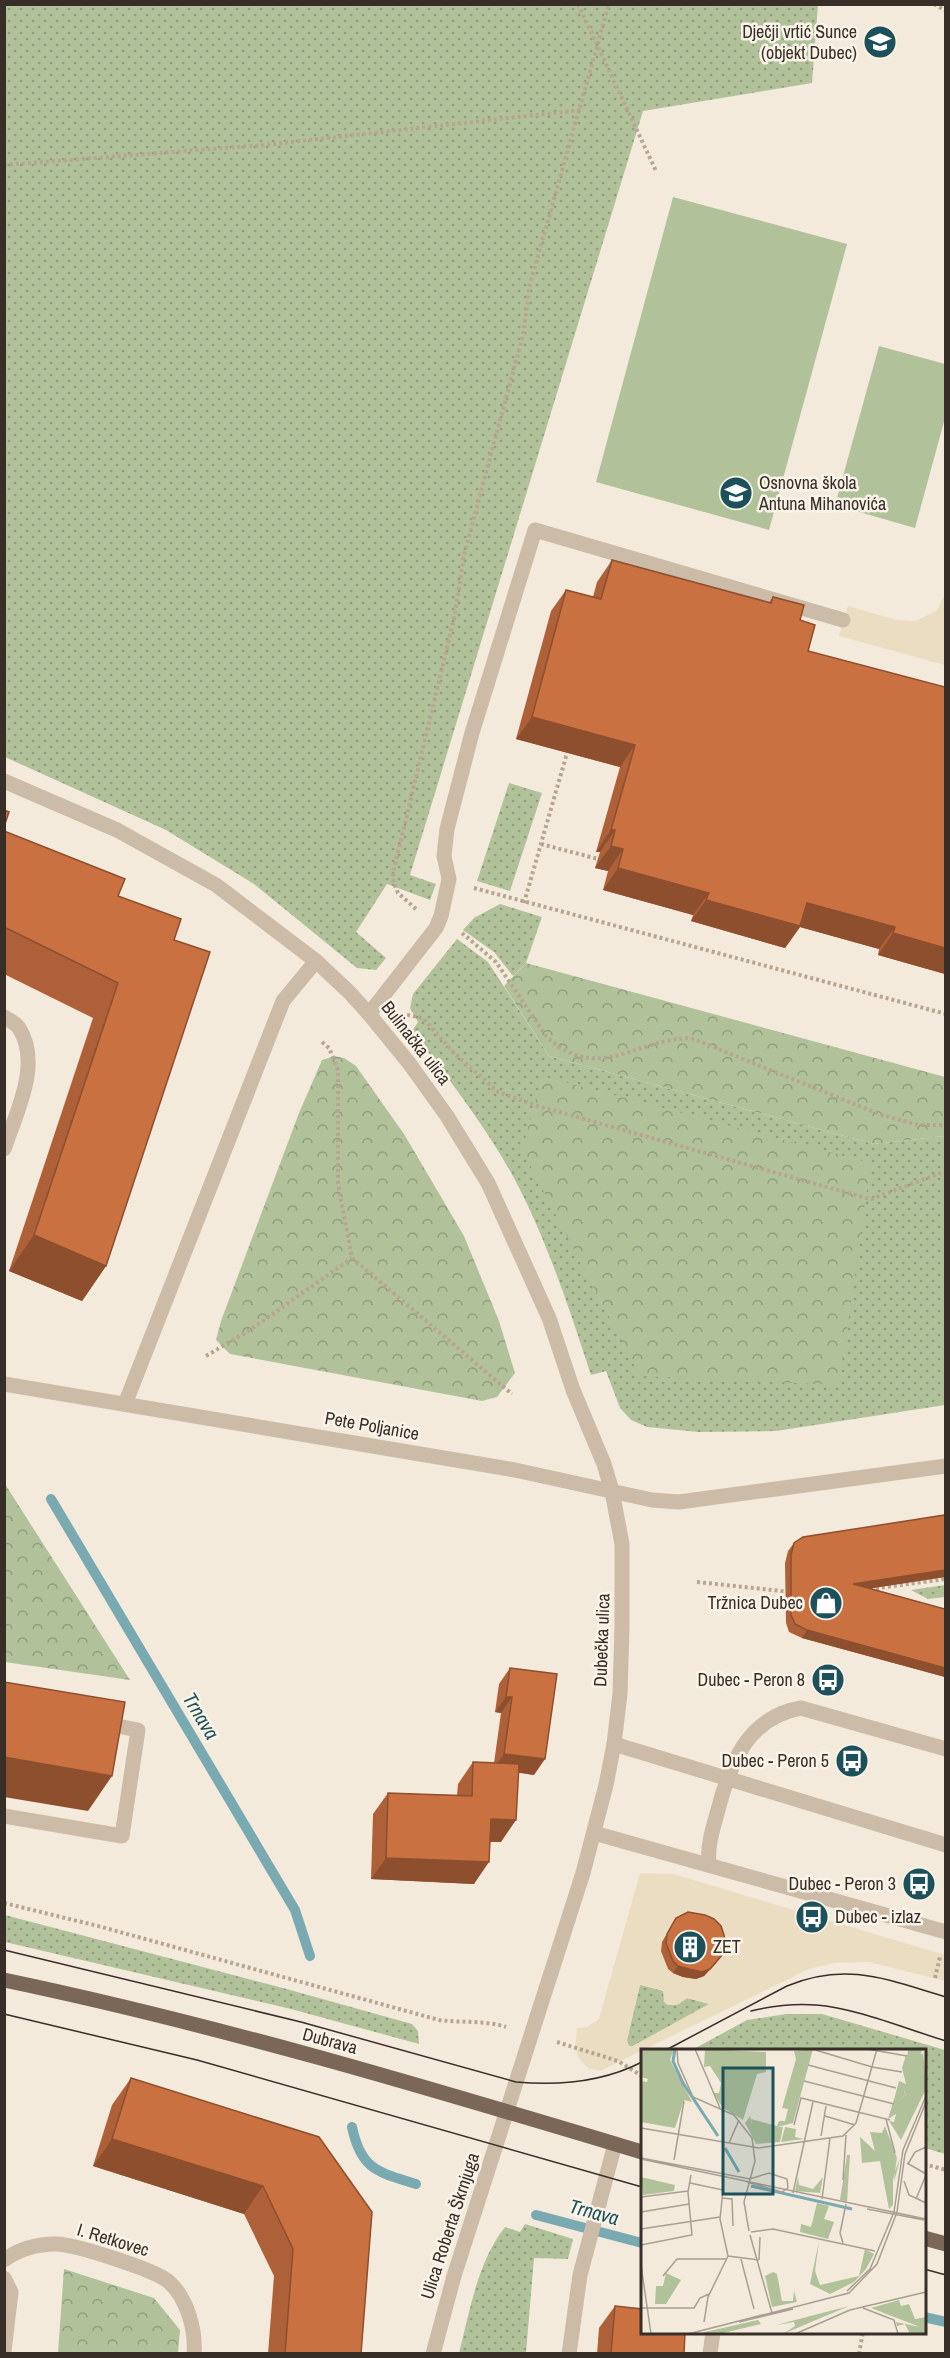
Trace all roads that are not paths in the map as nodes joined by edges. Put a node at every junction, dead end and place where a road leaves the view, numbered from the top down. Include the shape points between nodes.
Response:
1 (843, 620) dead end
2 (4, 781) edge
3 (316, 961) junction
4 (369, 1014) junction
5 (4, 1017) edge
6 (4, 1149) edge
7 (4, 1384) edge
8 (124, 1404) junction
9 (945, 1466) edge
10 (612, 1491) junction
11 (82, 1720) edge
12 (614, 1744) junction
13 (945, 1749) edge
14 (726, 1779) junction
15 (4, 1816) edge
16 (594, 1833) junction
17 (945, 1845) edge
18 (709, 1865) junction
19 (945, 1932) edge
20 (4, 1980) edge
21 (507, 2111) junction
22 (615, 2144) junction
23 (641, 2152) edge
24 (926, 2239) edge
25 (945, 2244) edge
26 (4, 2260) edge
27 (4, 2277) edge
28 (713, 2334) edge
29 (4, 2351) edge
30 (194, 2354) edge
31 (433, 2354) edge
32 (569, 2354) edge
33 (711, 2354) edge

1 - 4 street via 535,530 472,733 447,829 444,856 449,879 441,916 436,928
2 - 3 street, Bulinačka ulica via 117,830 216,885
3 - 4 street, Bulinačka ulica
3 - 8 street via 283,1001
4 - 10 street, Bulinačka ulica via 447,1116 488,1183 549,1318
5 - 6 street via 19,1026 29,1053 25,1085
7 - 8 street, Pete Poljanice
8 - 10 street, Pete Poljanice via 515,1470
9 - 10 street via 679,1503
10 - 12 street, Dubečka ulica via 622,1544 623,1581 620,1694
11 - 15 street via 138,1730 122,1836
12 - 14 street
12 - 16 street, Dubečka ulica
13 - 14 street via 801,1708 783,1711 764,1723 744,1743
14 - 17 street
14 - 18 street via 707,1849
16 - 18 street
16 - 21 street, Dubečka ulica
18 - 19 street
20 - 21 main road, Dubrava via 127,2007
21 - 22 main road, Dubrava
21 - 31 street, Ulica Roberta Škrnjuga
22 - 23 main road, Dubrava
22 - 32 street via 580,2275
24 - 25 main road
26 - 30 street, I. Retkovec via 35,2246 58,2244 142,2267 169,2282 187,2307
27 - 29 street via 11,2292
28 - 33 street

